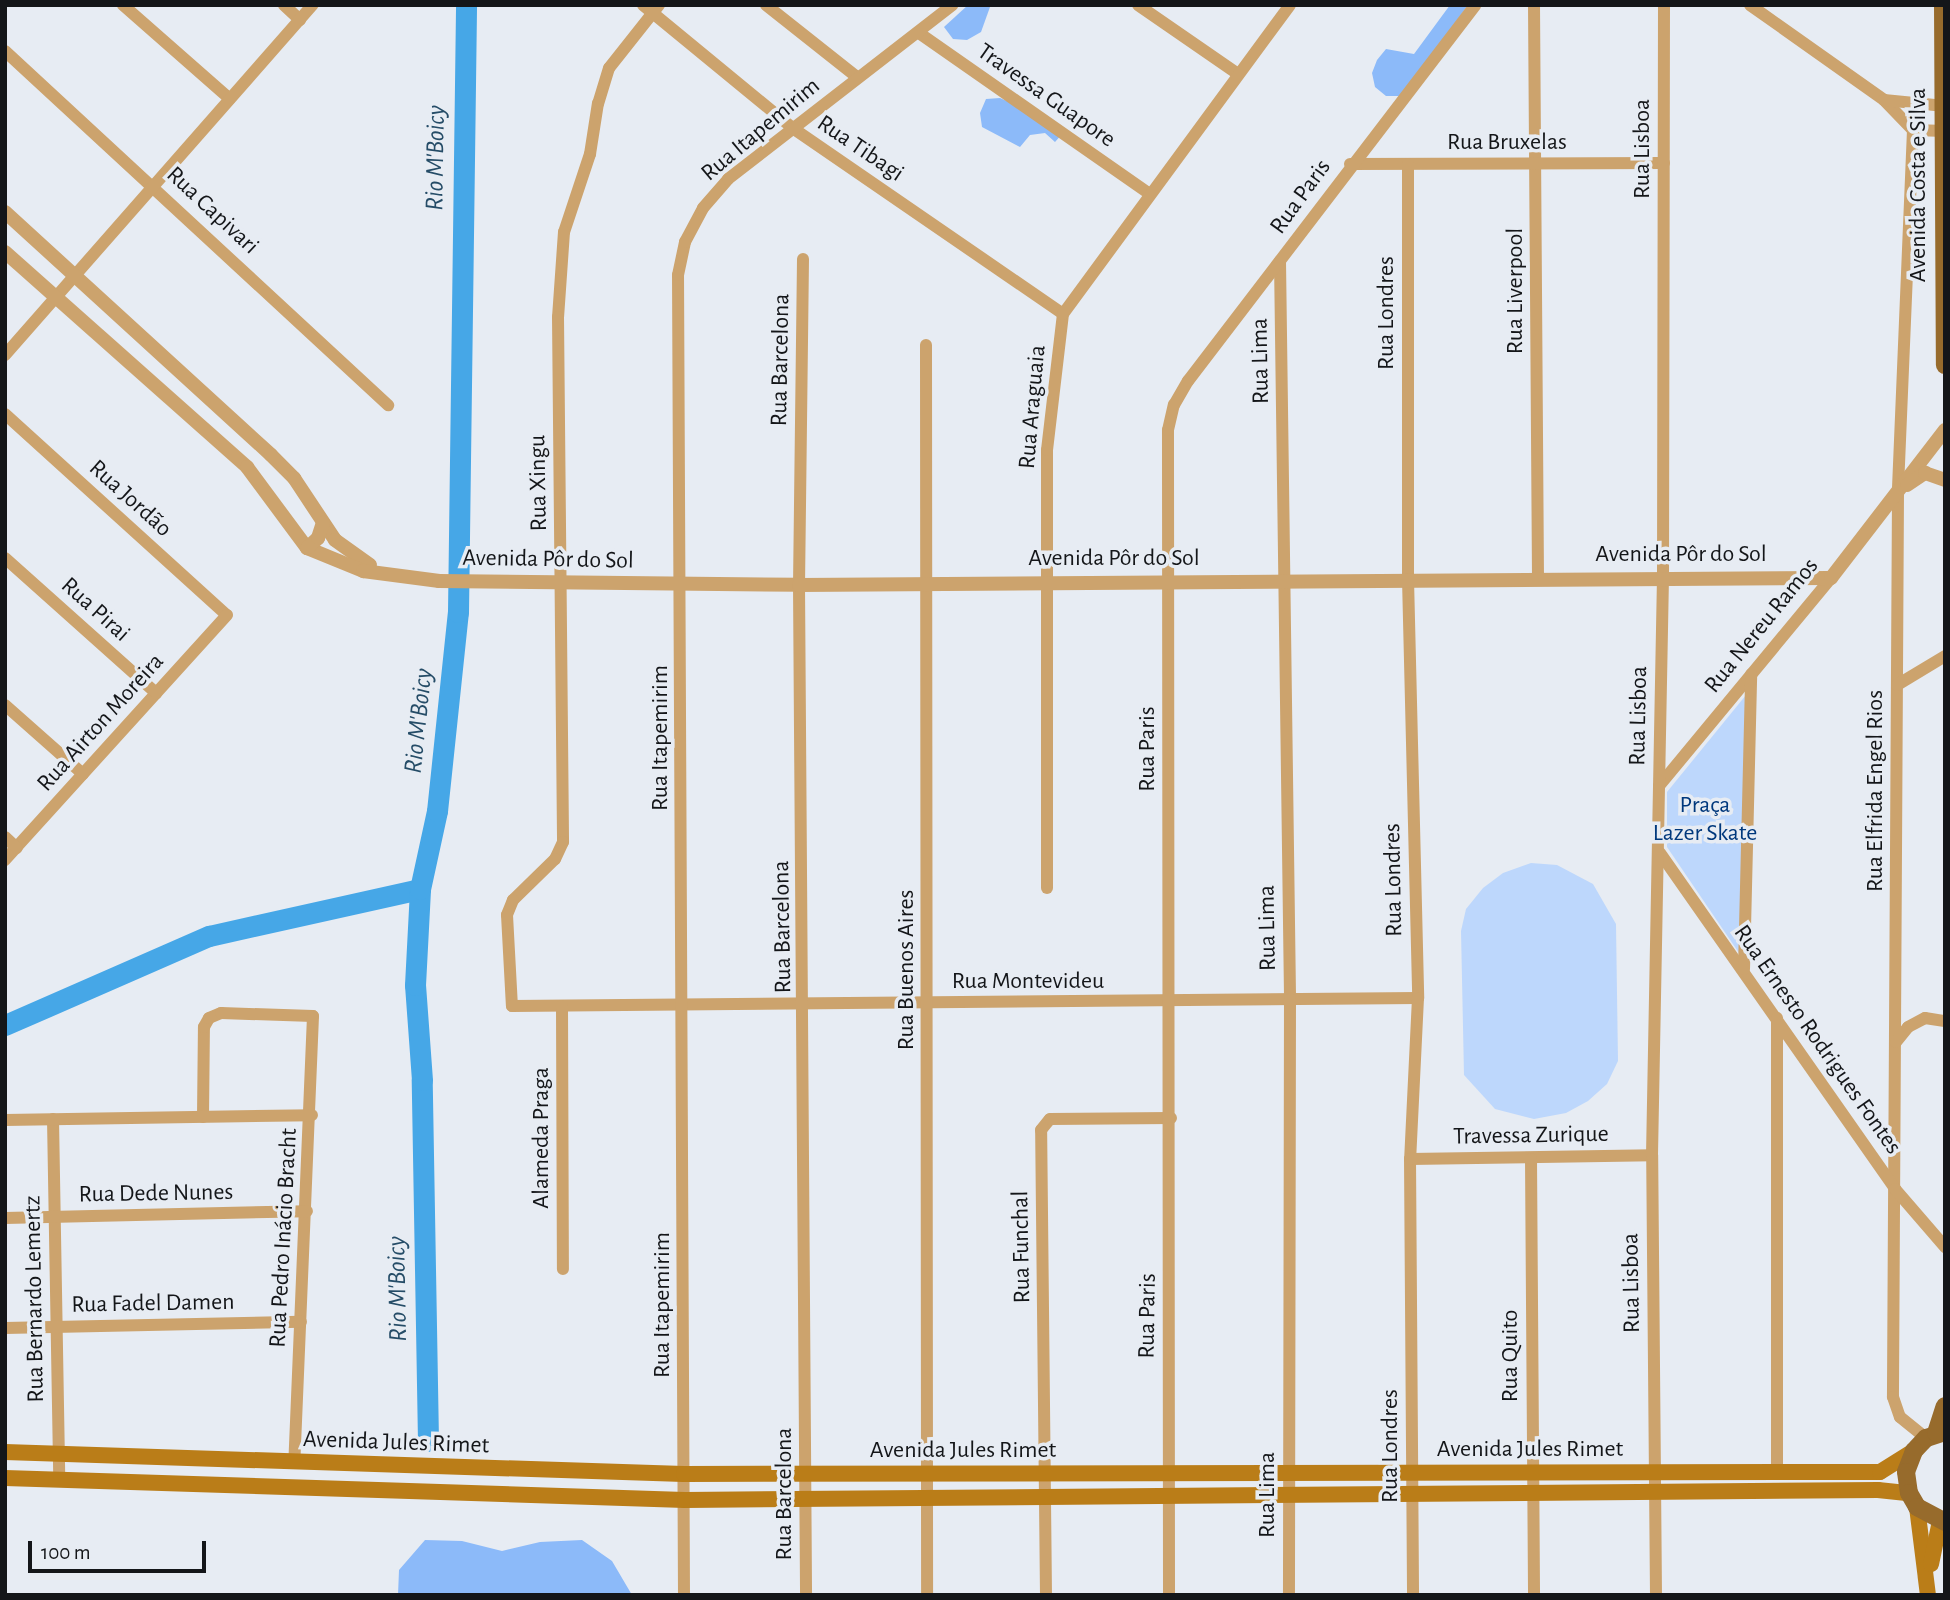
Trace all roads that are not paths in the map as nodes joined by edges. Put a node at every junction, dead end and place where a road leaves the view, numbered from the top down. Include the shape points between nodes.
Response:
1 (123, 5) edge
2 (284, 5) edge
3 (312, 5) edge
4 (766, 5) edge
5 (952, 5) edge
6 (1139, 5) edge
7 (1290, 5) edge
8 (1475, 5) edge
9 (1534, 5) edge
10 (1664, 5) edge
11 (1750, 5) edge
12 (1942, 5) edge
13 (651, 8) edge
14 (300, 20) junction
15 (919, 33) junction
16 (5, 51) edge
17 (1238, 74) junction
18 (857, 77) junction
19 (230, 99) junction
20 (1884, 100) junction
21 (1919, 103) junction
22 (1944, 106) edge
23 (794, 129) junction
24 (1913, 130) junction
25 (1944, 132) edge
26 (1536, 163) junction
27 (1664, 163) junction
28 (1350, 164) junction
29 (1408, 164) junction
30 (156, 187) junction
31 (1148, 193) junction
32 (5, 212) edge
33 (5, 252) edge
34 (803, 259) dead end
35 (1280, 261) junction
36 (75, 277) junction
37 (57, 297) junction
38 (1063, 314) junction
39 (926, 345) dead end
40 (5, 355) edge
41 (1945, 365) edge
42 (388, 405) dead end
43 (5, 414) edge
44 (1945, 430) edge
45 (293, 478) junction
46 (1945, 480) edge
47 (1898, 493) junction
48 (271, 494) junction
49 (323, 523) junction
50 (307, 548) junction
51 (5, 558) edge
52 (398, 576) junction
53 (1538, 577) junction
54 (1663, 577) junction
55 (1831, 578) junction
56 (1408, 579) junction
57 (1169, 581) junction
58 (1285, 581) junction
59 (1046, 582) junction
60 (927, 583) junction
61 (561, 585) junction
62 (681, 585) junction
63 (799, 585) junction
64 (227, 615) joint
65 (1945, 656) edge
66 (1751, 674) junction
67 (1897, 685) junction
68 (156, 694) junction
69 (5, 705) edge
70 (83, 774) junction
71 (1659, 786) junction
72 (5, 837) edge
73 (17, 848) junction
74 (1660, 852) junction
75 (5, 860) edge
76 (1047, 888) dead end
77 (1744, 970) junction
78 (1418, 998) junction
79 (1290, 999) junction
80 (805, 1003) junction
81 (928, 1003) junction
82 (1169, 1003) junction
83 (512, 1006) joint
84 (562, 1006) junction
85 (684, 1006) junction
86 (1777, 1017) junction
87 (1945, 1021) edge
88 (1896, 1042) junction
89 (312, 1115) junction
90 (203, 1117) junction
91 (1171, 1118) junction
92 (53, 1119) junction
93 (5, 1120) edge
94 (1652, 1155) junction
95 (1410, 1159) junction
96 (1531, 1159) junction
97 (1895, 1189) junction
98 (307, 1211) junction
99 (55, 1217) junction
100 (5, 1218) edge
101 (1945, 1247) edge
102 (563, 1269) dead end
103 (301, 1322) junction
104 (57, 1327) junction
105 (5, 1328) edge
106 (1945, 1406) edge
107 (1930, 1439) edge
108 (5, 1452) edge
109 (59, 1453) junction
110 (294, 1463) junction
111 (1413, 1472) junction
112 (1533, 1472) junction
113 (1656, 1472) junction
114 (1777, 1472) junction
115 (1167, 1473) junction
116 (1289, 1473) junction
117 (684, 1474) junction
118 (806, 1474) junction
119 (930, 1474) junction
120 (1046, 1474) junction
121 (5, 1478) edge
122 (59, 1479) junction
123 (1534, 1493) junction
124 (1656, 1493) junction
125 (1413, 1494) junction
126 (1288, 1496) junction
127 (1168, 1498) junction
128 (1047, 1499) junction
129 (685, 1500) junction
130 (930, 1500) junction
131 (1913, 1500) junction
132 (806, 1501) junction
133 (1942, 1522) edge
134 (1927, 1577) junction
135 (684, 1595) edge
136 (806, 1595) edge
137 (927, 1595) edge
138 (1046, 1595) edge
139 (1169, 1595) edge
140 (1289, 1595) edge
141 (1413, 1595) edge
142 (1534, 1595) edge
143 (1656, 1595) edge
144 (1927, 1595) edge

1 - 19 street
2 - 14 street
3 - 14 street
4 - 18 street
5 - 15 street, Rua Itapemirim
6 - 17 street
7 - 17 street, Rua Araguaia
8 - 28 street, Rua Paris
9 - 26 street, Rua Liverpool
10 - 27 street, Rua Lisboa
11 - 20 street
12 - 22 main road, Avenida Costa e Silva
13 - 23 street, Rua Tibagi
13 - 61 street, Rua Xingu via 606,76 590,154 564,232 558,317
14 - 19 street
15 - 18 street, Rua Itapemirim
15 - 31 street, Travessa Guapore
16 - 30 street, Rua Capivari
17 - 31 street, Rua Araguaia
18 - 23 street, Rua Itapemirim
19 - 30 street
20 - 21 street
20 - 24 street
21 - 22 street
21 - 24 street, Rua Elfrida Engel Rios
22 - 25 main road, Avenida Costa e Silva
23 - 38 street, Rua Tibagi
23 - 62 street, Rua Itapemirim via 728,179 703,208 685,242 678,275
24 - 25 street
24 - 47 street, Rua Elfrida Engel Rios
25 - 41 main road, Avenida Costa e Silva
26 - 27 street, Rua Bruxelas
26 - 29 street, Rua Bruxelas
26 - 53 street, Rua Liverpool
27 - 54 street, Rua Lisboa
28 - 29 street, Rua Bruxelas
28 - 35 street, Rua Paris
29 - 56 street, Rua Londres
30 - 36 street
30 - 42 street, Rua Capivari
31 - 38 street, Rua Araguaia
32 - 36 street, Avenida Pôr do Sol
33 - 37 street
34 - 63 street, Rua Barcelona
35 - 57 street, Rua Paris via 1174,405 1168,430
35 - 58 street, Rua Lima
36 - 37 street
36 - 45 street, Avenida Pôr do Sol
37 - 40 street
37 - 48 street via 247,467
38 - 59 street, Rua Araguaia via 1047,450
39 - 60 street, Rua Buenos Aires
43 - 64 street, Rua Jordão
44 - 47 street, Rua Nereu Ramos
45 - 48 street
45 - 49 street, Avenida Pôr do Sol
46 - 47 street via 1925,473
47 - 55 street, Rua Nereu Ramos
47 - 67 street, Rua Elfrida Engel Rios
48 - 50 street
49 - 50 street via 318,538
49 - 52 street, Avenida Pôr do Sol via 360,561
50 - 52 street, Avenida Pôr do Sol via 363,571
51 - 68 street, Rua Pirai
52 - 61 street, Avenida Pôr do Sol
53 - 54 street, Avenida Pôr do Sol
53 - 56 street, Avenida Pôr do Sol
54 - 55 street, Avenida Pôr do Sol
54 - 71 street, Rua Lisboa
55 - 66 street, Rua Nereu Ramos
56 - 58 street, Avenida Pôr do Sol
56 - 78 street, Rua Londres
57 - 58 street, Avenida Pôr do Sol
57 - 59 street, Avenida Pôr do Sol
57 - 82 street, Rua Paris
58 - 79 street, Rua Lima
59 - 60 street, Avenida Pôr do Sol
59 - 76 street, Rua Araguaia
60 - 63 street, Avenida Pôr do Sol
60 - 81 street, Rua Buenos Aires
61 - 62 street, Avenida Pôr do Sol
61 - 83 street, Rua Xingu via 563,842 555,859 513,900 507,915
62 - 63 street, Avenida Pôr do Sol
62 - 85 street, Rua Itapemirim
63 - 80 street, Rua Barcelona
64 - 68 street, Rua Airton Moreira
65 - 67 street
66 - 71 street, Rua Nereu Ramos
66 - 77 street
67 - 88 street, Rua Elfrida Engel Rios
68 - 70 street, Rua Airton Moreira
69 - 70 street
70 - 73 street, Rua Airton Moreira
71 - 74 street, Rua Lisboa
72 - 73 street
73 - 75 street, Rua Airton Moreira
74 - 77 street, Rua Ernesto Rodrigues Fontes
74 - 94 street, Rua Lisboa
77 - 86 street, Rua Ernesto Rodrigues Fontes
78 - 79 street, Rua Montevideu
78 - 95 street, Rua Londres
79 - 82 street, Rua Montevideu
79 - 116 street, Rua Lima
80 - 81 street, Rua Montevideu
80 - 85 street, Rua Montevideu
80 - 118 street, Rua Barcelona
81 - 82 street, Rua Montevideu
81 - 119 street, Rua Buenos Aires
82 - 91 street, Rua Paris
83 - 84 street, Rua Montevideu
84 - 85 street, Rua Montevideu
84 - 102 street, Alameda Praga
85 - 117 street, Rua Itapemirim
86 - 97 street, Rua Ernesto Rodrigues Fontes
86 - 114 street
87 - 88 street via 1925,1018 1908,1027
88 - 97 street, Rua Elfrida Engel Rios
89 - 90 street
89 - 90 street, Rua Pedro Inácio Bracht via 313,1016 220,1013 204,1027
89 - 98 street, Rua Pedro Inácio Bracht
90 - 92 street
91 - 115 street, Rua Paris
91 - 120 street, Rua Funchal via 1050,1119 1041,1130
92 - 93 street
92 - 99 street, Rua Bernardo Lemertz
94 - 96 street, Travessa Zurique
94 - 113 street, Rua Lisboa
95 - 96 street, Travessa Zurique
95 - 111 street, Rua Londres
96 - 112 street, Rua Quito
97 - 101 street, Rua Ernesto Rodrigues Fontes
97 - 107 street, Rua Elfrida Engel Rios via 1893,1397 1900,1417
98 - 99 street, Rua Dede Nunes
98 - 103 street, Rua Pedro Inácio Bracht
99 - 100 street, Rua Dede Nunes
99 - 104 street, Rua Bernardo Lemertz
103 - 104 street, Rua Fadel Damen
103 - 110 street, Rua Pedro Inácio Bracht
104 - 105 street, Rua Fadel Damen
104 - 109 street, Rua Bernardo Lemertz
106 - 107 main road
107 - 114 main road, Avenida Jules Rimet via 1880,1472
107 - 131 main road via 1906,1472
108 - 109 main road, Avenida Jules Rimet
109 - 110 main road, Avenida Jules Rimet
109 - 122 street, Rua Bernardo Lemertz
110 - 117 main road, Avenida Jules Rimet
111 - 112 main road, Avenida Jules Rimet
111 - 116 main road, Avenida Jules Rimet
111 - 125 street, Rua Londres
112 - 113 main road, Avenida Jules Rimet
112 - 123 street, Rua Quito
113 - 114 main road, Avenida Jules Rimet
113 - 124 street, Rua Lisboa
115 - 116 main road, Avenida Jules Rimet
115 - 120 main road, Avenida Jules Rimet
115 - 127 street, Rua Paris
116 - 126 street, Rua Lima
117 - 118 main road, Avenida Jules Rimet
117 - 129 street, Rua Itapemirim
118 - 119 main road, Avenida Jules Rimet
118 - 132 street, Rua Barcelona
119 - 120 main road, Avenida Jules Rimet
119 - 130 street, Rua Buenos Aires
120 - 128 street, Rua Funchal
121 - 122 main road, Avenida Jules Rimet
122 - 129 main road, Avenida Jules Rimet
123 - 124 main road, Avenida Jules Rimet
123 - 125 main road, Avenida Jules Rimet
123 - 142 street, Rua Quito
124 - 131 main road, Avenida Jules Rimet
124 - 143 street, Rua Lisboa
125 - 126 main road, Avenida Jules Rimet
125 - 141 street, Rua Londres
126 - 127 main road, Avenida Jules Rimet
126 - 140 street, Rua Lima
127 - 128 main road, Avenida Jules Rimet
127 - 139 street, Rua Paris
128 - 130 main road, Avenida Jules Rimet
128 - 138 street, Rua Funchal
129 - 132 main road, Avenida Jules Rimet
129 - 135 street, Rua Itapemirim
130 - 132 main road, Avenida Jules Rimet
130 - 137 street, Rua Buenos Aires
131 - 133 main road
131 - 134 main road
132 - 136 street, Rua Barcelona
133 - 134 main road
134 - 144 main road

